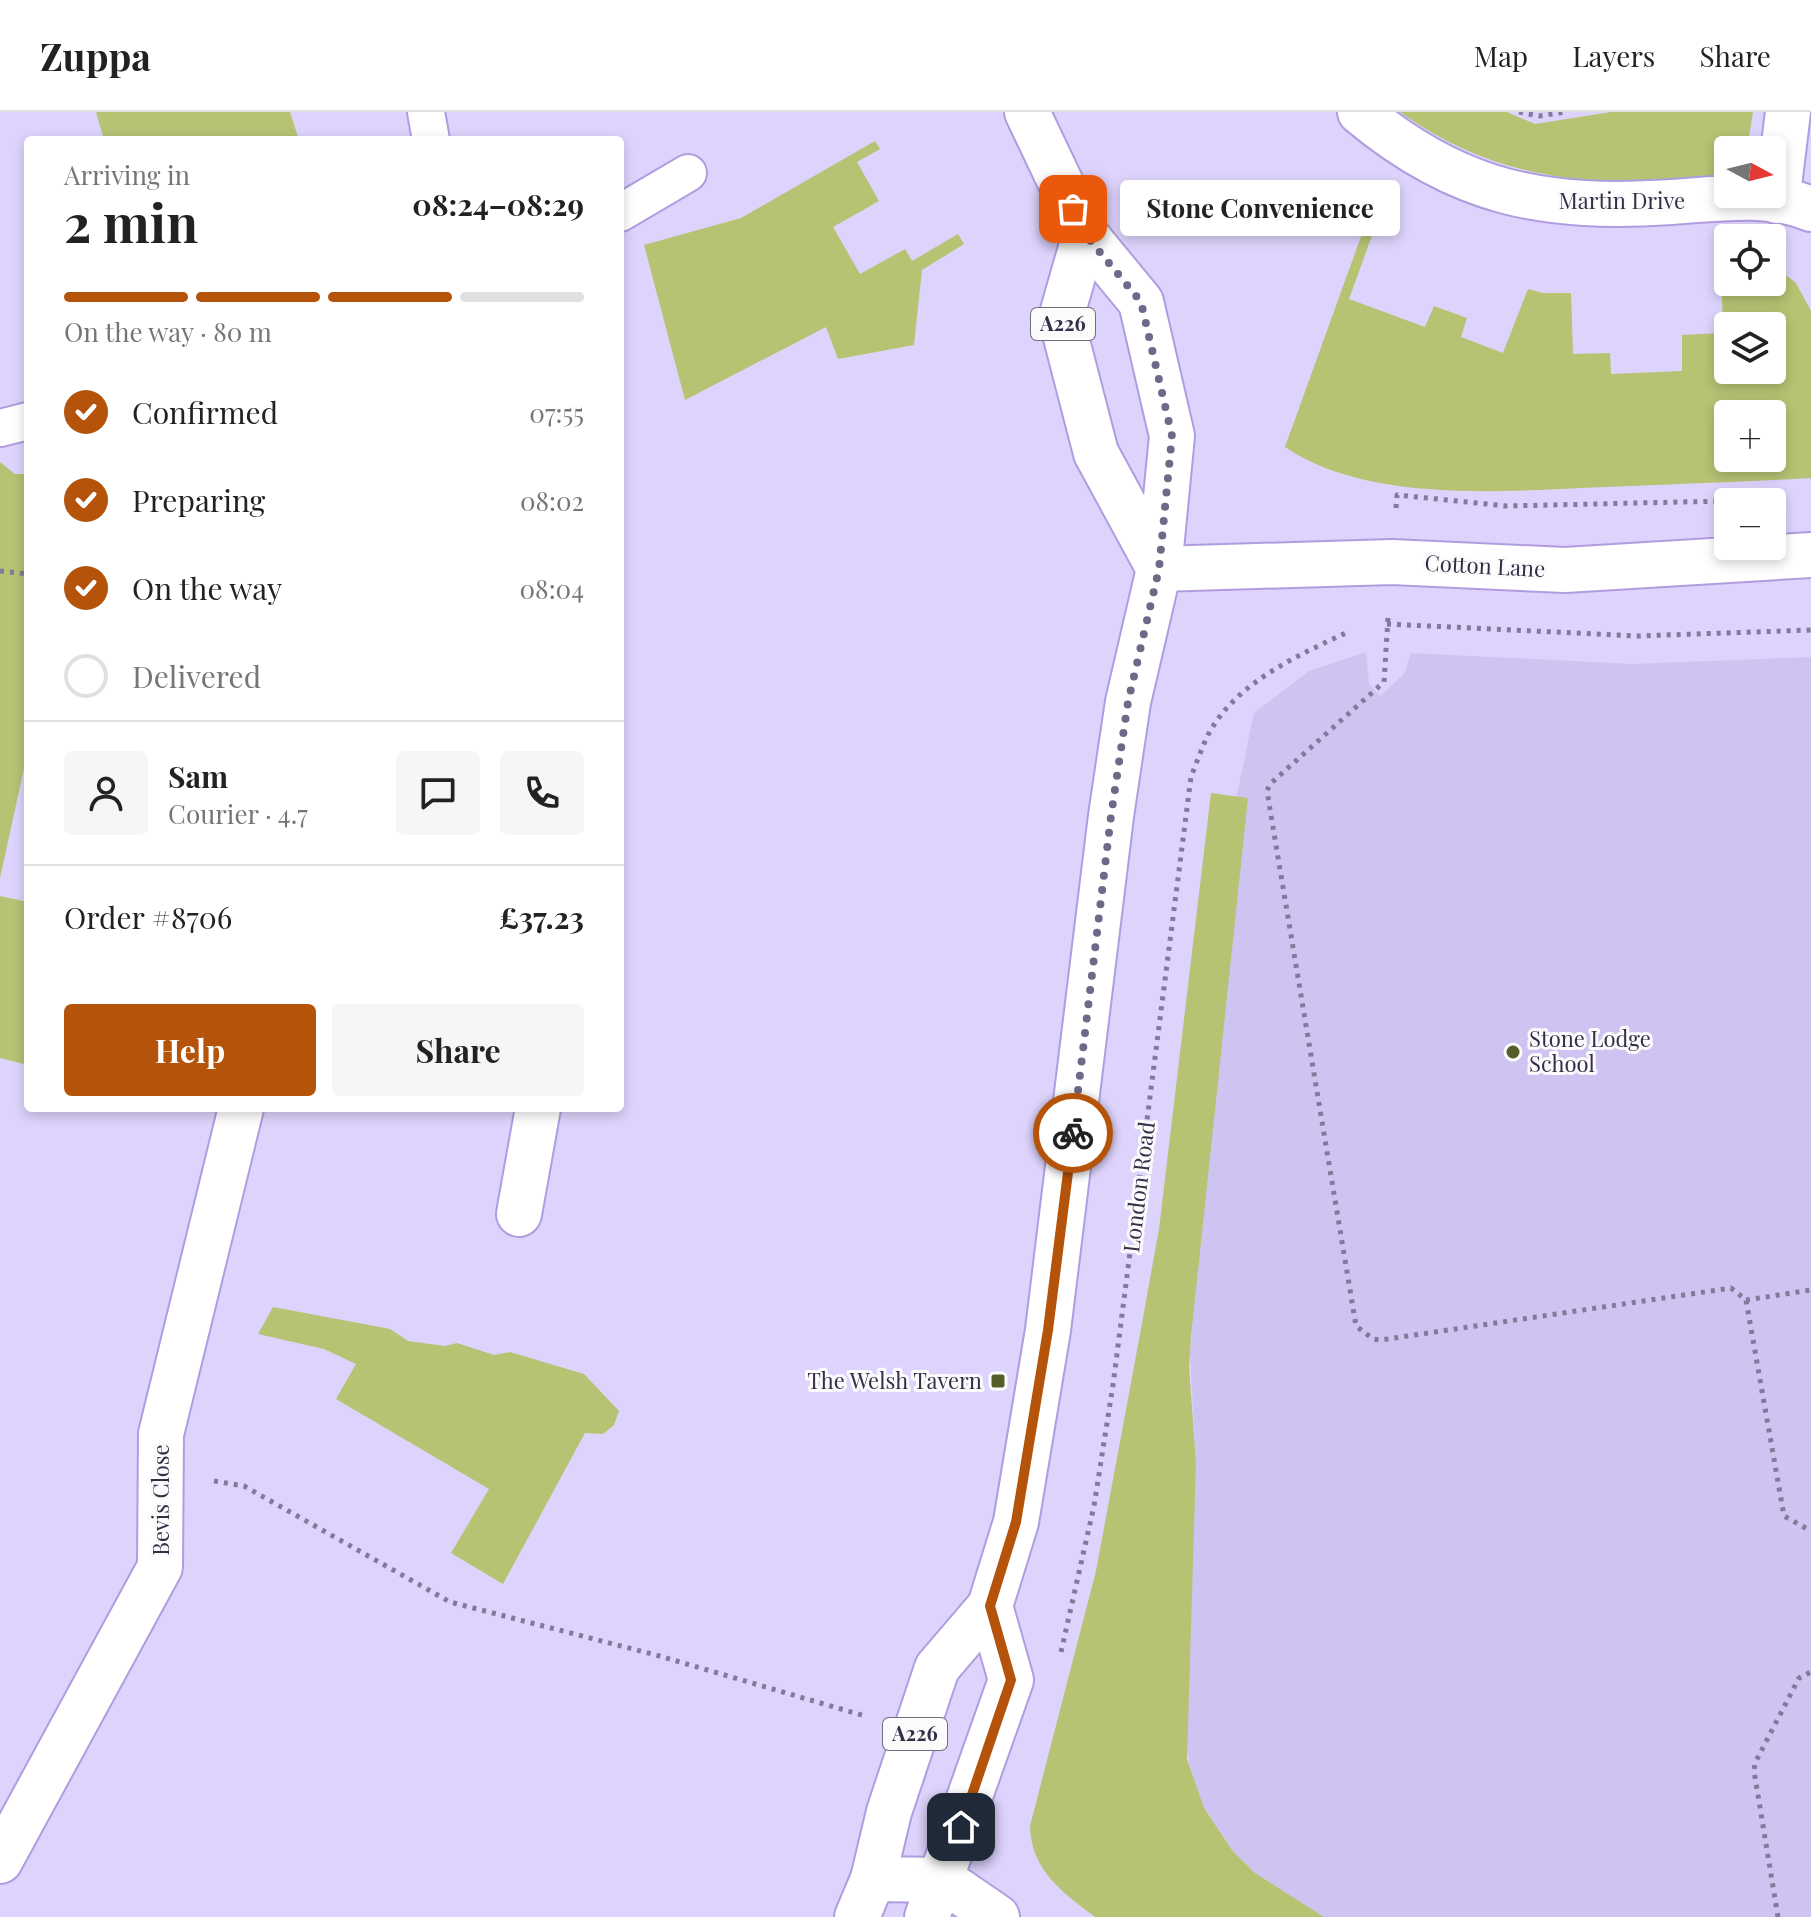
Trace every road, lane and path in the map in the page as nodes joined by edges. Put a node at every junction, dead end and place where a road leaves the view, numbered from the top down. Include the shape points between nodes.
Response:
1 (426, 112) edge
2 (1027, 112) edge
3 (1360, 112) edge
4 (1519, 112) edge
5 (1565, 112) edge
6 (1788, 112) edge
7 (430, 136) edge
8 (688, 173) dead end
9 (1794, 205) edge
10 (624, 211) edge
11 (1085, 234) junction
12 (24, 422) edge
13 (0, 428) edge
14 (1397, 495) dead end
15 (1714, 501) edge
16 (1811, 555) edge
17 (1159, 569) junction
18 (0, 571) edge
19 (24, 574) edge
20 (1388, 609) dead end
21 (1387, 624) junction
22 (1811, 630) edge
23 (1348, 632) dead end
24 (240, 1112) edge
25 (537, 1112) edge
26 (519, 1214) dead end
27 (1811, 1290) edge
28 (1746, 1300) junction
29 (161, 1479) junction
30 (1811, 1531) edge
31 (990, 1606) junction
32 (1059, 1658) dead end
33 (1811, 1672) edge
34 (875, 1720) dead end
35 (0, 1861) edge
36 (865, 1898) edge
37 (935, 1899) edge
38 (997, 1917) edge
39 (1778, 1917) edge

1 - 7 lane
2 - 11 main road, A226
3 - 9 main road, Martin Drive via 1427,161 1539,200 1588,205 1731,198
4 - 5 path
6 - 9 main road
8 - 10 lane
11 - 17 main road, A226 via 1061,318 1096,453
11 - 17 main road, A226 via 1141,302 1172,436
12 - 13 lane
14 - 15 path via 1507,506
16 - 17 main road, Cotton Lane via 1565,570 1392,562
17 - 31 main road, A226 via 1128,702 1111,816 1041,1373 1016,1522
18 - 19 path
20 - 21 path
21 - 22 path via 1638,636
21 - 28 path via 1384,682 1267,791 1356,1326 1381,1340 1715,1288 1731,1288
23 - 32 path, London Road via 1294,656 1240,696 1208,735 1191,777 1111,1400 1094,1506
24 - 29 main road, Bevis Close via 161,1434
25 - 26 main road
27 - 28 path
28 - 30 path via 1784,1516
29 - 34 path via 244,1486 450,1602 723,1673
29 - 35 main road, Bevis Close via 160,1567
31 - 36 main road, A226 via 937,1668
31 - 37 main road via 1011,1680
33 - 39 path via 1799,1678 1755,1763
36 - 37 main road
37 - 38 main road

